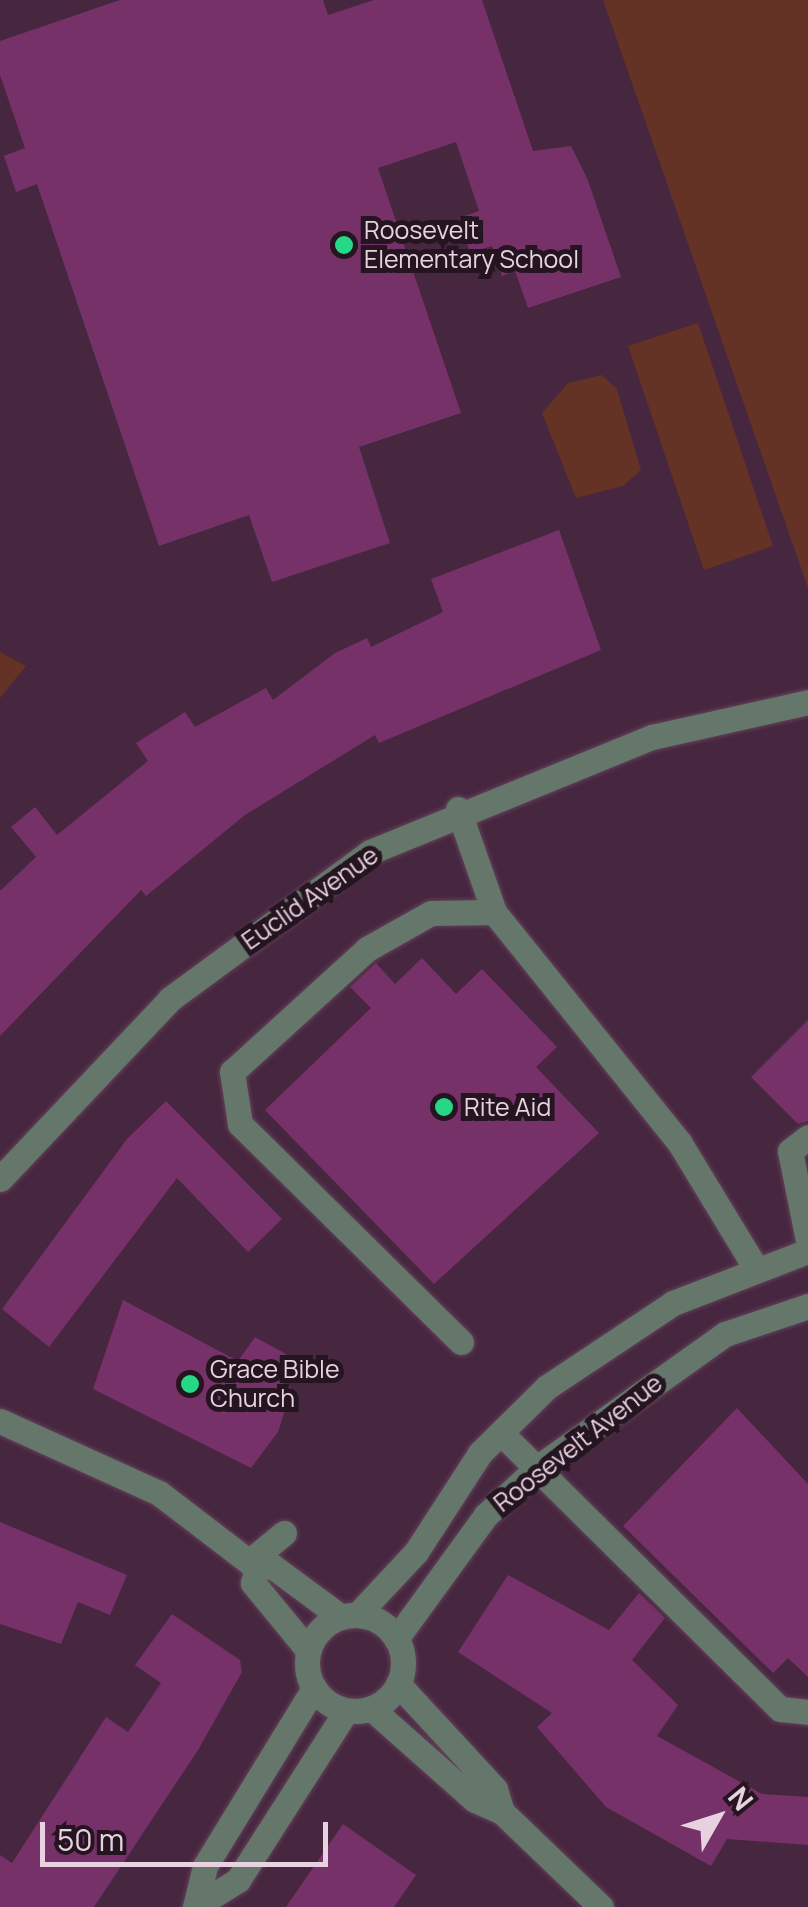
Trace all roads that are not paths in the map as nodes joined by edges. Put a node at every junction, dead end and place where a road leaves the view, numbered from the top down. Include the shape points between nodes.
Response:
1 (808, 702) edge
2 (458, 809) junction
3 (494, 912) junction
4 (808, 1137) edge
5 (0, 1179) edge
6 (803, 1190) edge
7 (808, 1240) edge
8 (808, 1251) edge
9 (755, 1267) junction
10 (808, 1306) edge
11 (462, 1342) dead end
12 (0, 1421) edge
13 (501, 1432) junction
14 (537, 1468) junction
15 (284, 1532) dead end
16 (253, 1564) junction
17 (349, 1616) junction
18 (396, 1639) junction
19 (308, 1650) junction
20 (398, 1684) junction
21 (314, 1688) junction
22 (372, 1709) junction
23 (346, 1711) junction
24 (808, 1712) edge
25 (502, 1812) junction
26 (195, 1907) edge
27 (600, 1907) edge

1 - 2 street, Euclid Avenue via 652,737
2 - 3 street
2 - 5 street, Euclid Avenue via 370,852 170,998
3 - 9 street via 679,1142
3 - 11 street via 432,913 366,949 232,1072 240,1124
4 - 6 street via 790,1151
6 - 7 street
8 - 9 street, Roosevelt Avenue
9 - 13 street, Roosevelt Avenue via 602,1344
10 - 14 street, Roosevelt Avenue via 725,1334
12 - 16 street via 159,1493
13 - 14 street
13 - 17 street, Roosevelt Avenue via 454,1470 416,1552
14 - 18 street, Roosevelt Avenue via 486,1515
14 - 24 street via 780,1709
15 - 16 street
16 - 17 street via 272,1566
16 - 19 street via 253,1583
17 - 18 street
17 - 19 street
18 - 20 street
19 - 21 street
20 - 22 street
20 - 25 street via 495,1789
21 - 23 street
21 - 26 street via 206,1866
22 - 23 street
22 - 25 street via 475,1800
23 - 26 street via 238,1880
25 - 27 street

